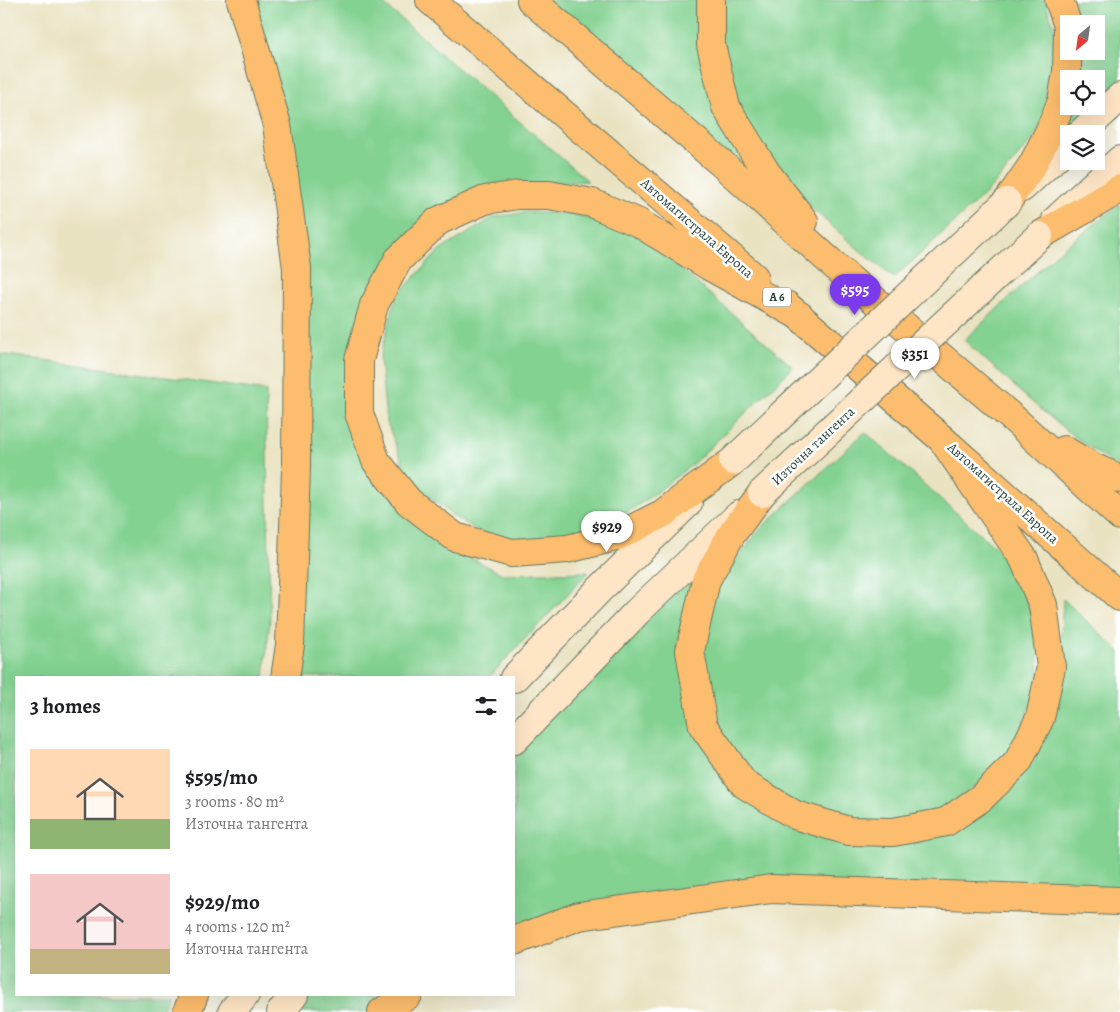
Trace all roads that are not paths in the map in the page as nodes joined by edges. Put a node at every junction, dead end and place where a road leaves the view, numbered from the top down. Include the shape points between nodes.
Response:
1 (241, 0) edge
2 (430, 0) edge
3 (531, 0) edge
4 (711, 0) edge
5 (1059, 0) edge
6 (1120, 97) edge
7 (1090, 125) edge
8 (1060, 152) edge
9 (1120, 160) edge
10 (1120, 188) edge
11 (1006, 202) junction
12 (1038, 236) junction
13 (846, 276) junction
14 (800, 316) junction
15 (1015, 420) junction
16 (942, 439) junction
17 (733, 461) junction
18 (1120, 479) edge
19 (762, 493) junction
20 (1120, 516) edge
21 (1120, 597) edge
22 (286, 676) edge
23 (515, 677) edge
24 (515, 739) edge
25 (1120, 901) edge
26 (515, 942) edge
27 (194, 996) edge
28 (244, 996) edge
29 (293, 996) edge
30 (406, 996) edge
31 (187, 1012) edge
32 (232, 1012) edge
33 (281, 1012) edge
34 (382, 1012) edge

1 - 22 highway via 277,125 297,268 296,469
2 - 14 highway, Автомагистрала Европа / A 6
3 - 13 highway via 720,162
4 - 13 highway via 711,45 726,107 766,172
5 - 11 highway via 1068,26 1067,72 1062,101 1033,164
6 - 7 street
8 - 11 street
9 - 12 street, Източна тангента
10 - 12 highway
11 - 17 street, bridge
12 - 19 street, Източна тангента, bridge
13 - 15 highway
14 - 16 highway, Автомагистрала Европа / A 6
14 - 17 highway via 708,266 639,223 592,203 549,195 485,200 438,222 398,260 374,305 359,360 359,413 376,461 409,502 455,536 512,553 567,549 616,537 662,514
15 - 18 highway via 1093,467
15 - 20 highway
16 - 19 highway via 1024,559 1043,604 1051,667 1040,718 1018,762 981,798 946,822 893,832 849,831 795,815 744,784 703,726 690,651 706,580 731,535
16 - 21 highway, Автомагистрала Европа / A 6
17 - 23 street via 600,589
19 - 24 street, Източна тангента via 637,612
25 - 26 highway via 771,889 579,916
27 - 31 highway
28 - 32 street
29 - 33 street
30 - 34 highway

